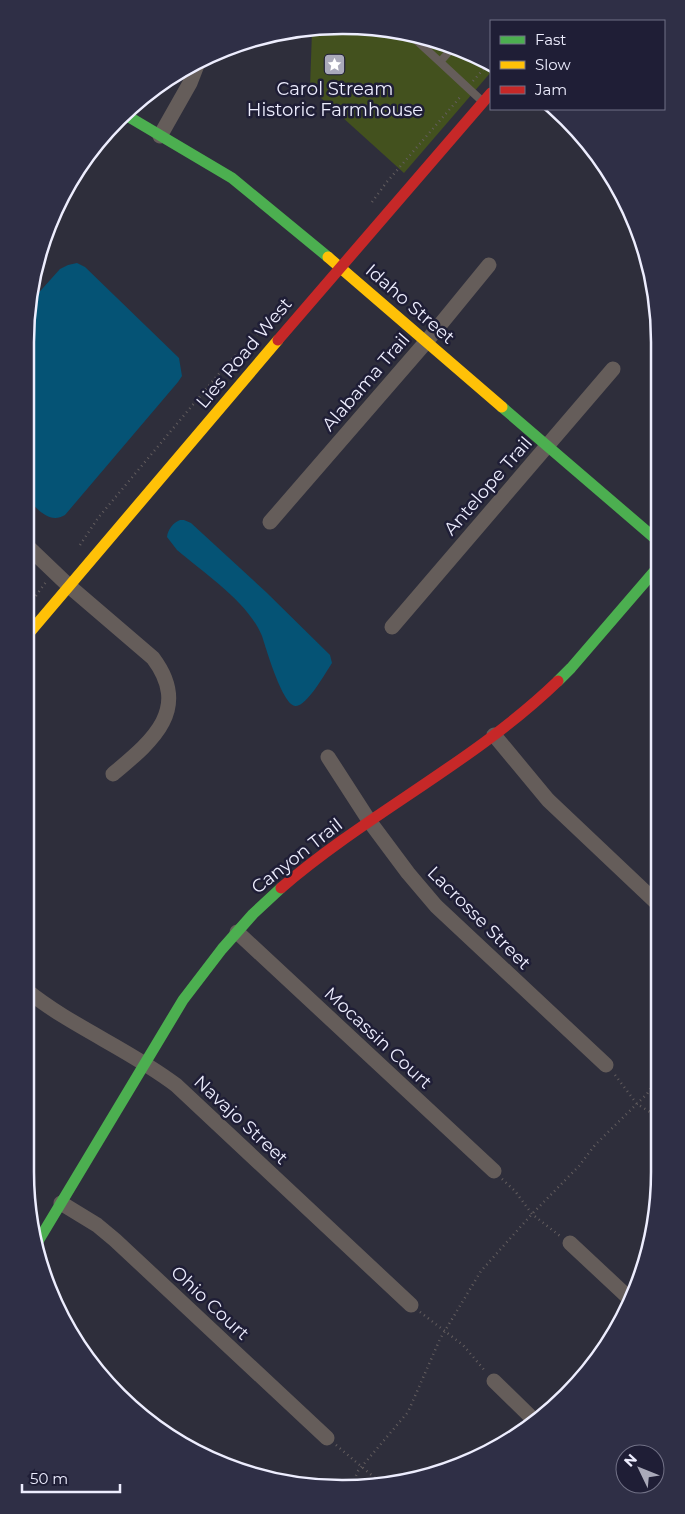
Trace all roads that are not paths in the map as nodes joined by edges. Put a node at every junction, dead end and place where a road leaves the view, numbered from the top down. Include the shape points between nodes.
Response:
1 (420, 44) edge
2 (448, 52) edge
3 (440, 62) junction
4 (194, 72) edge
5 (487, 98) edge
6 (130, 118) edge
7 (160, 136) junction
8 (489, 265) dead end
9 (340, 267) junction
10 (426, 342) junction
11 (613, 369) dead end
12 (547, 446) junction
13 (270, 522) dead end
14 (651, 535) edge
15 (34, 552) edge
16 (651, 575) edge
17 (69, 586) junction
18 (34, 627) edge
19 (392, 627) dead end
20 (494, 736) junction
21 (328, 757) dead end
22 (113, 774) dead end
23 (370, 822) junction
24 (651, 897) edge
25 (237, 932) junction
26 (34, 996) edge
27 (145, 1065) junction
28 (606, 1065) road end
29 (494, 1171) road end
30 (62, 1203) junction
31 (41, 1237) edge
32 (570, 1243) road end
33 (626, 1295) edge
34 (411, 1305) road end
35 (494, 1381) road end
36 (530, 1416) edge
37 (327, 1438) road end

1 - 3 lane
2 - 3 lane
3 - 5 lane via 468,88
4 - 7 street
5 - 9 street, Lies Road West
6 - 7 street, Idaho Street
7 - 9 street, Idaho Street via 232,178
8 - 10 street, Alabama Trail
9 - 10 street, Idaho Street
9 - 17 street, Lies Road West
10 - 12 street, Idaho Street
10 - 13 street, Alabama Trail
11 - 12 street, Antelope Trail
12 - 14 street, Idaho Street
12 - 19 street, Antelope Trail
15 - 17 street
16 - 20 street, Canyon Trail via 571,668 536,703
17 - 18 street, Lies Road West
17 - 22 street via 153,658 161,669 170,695 160,728 145,747
20 - 23 street, Canyon Trail
20 - 24 street via 548,800
21 - 23 street, Lacrosse Street
23 - 25 street, Canyon Trail via 337,843 273,894
23 - 28 street, Lacrosse Street via 436,906
25 - 27 street, Canyon Trail via 183,1000
25 - 29 street, Mocassin Court
26 - 27 street, Navajo Street
27 - 30 street, Canyon Trail
27 - 34 street, Navajo Street via 176,1085
30 - 31 street, Canyon Trail
30 - 37 street, Ohio Court via 115,1240
32 - 33 street
35 - 36 street

